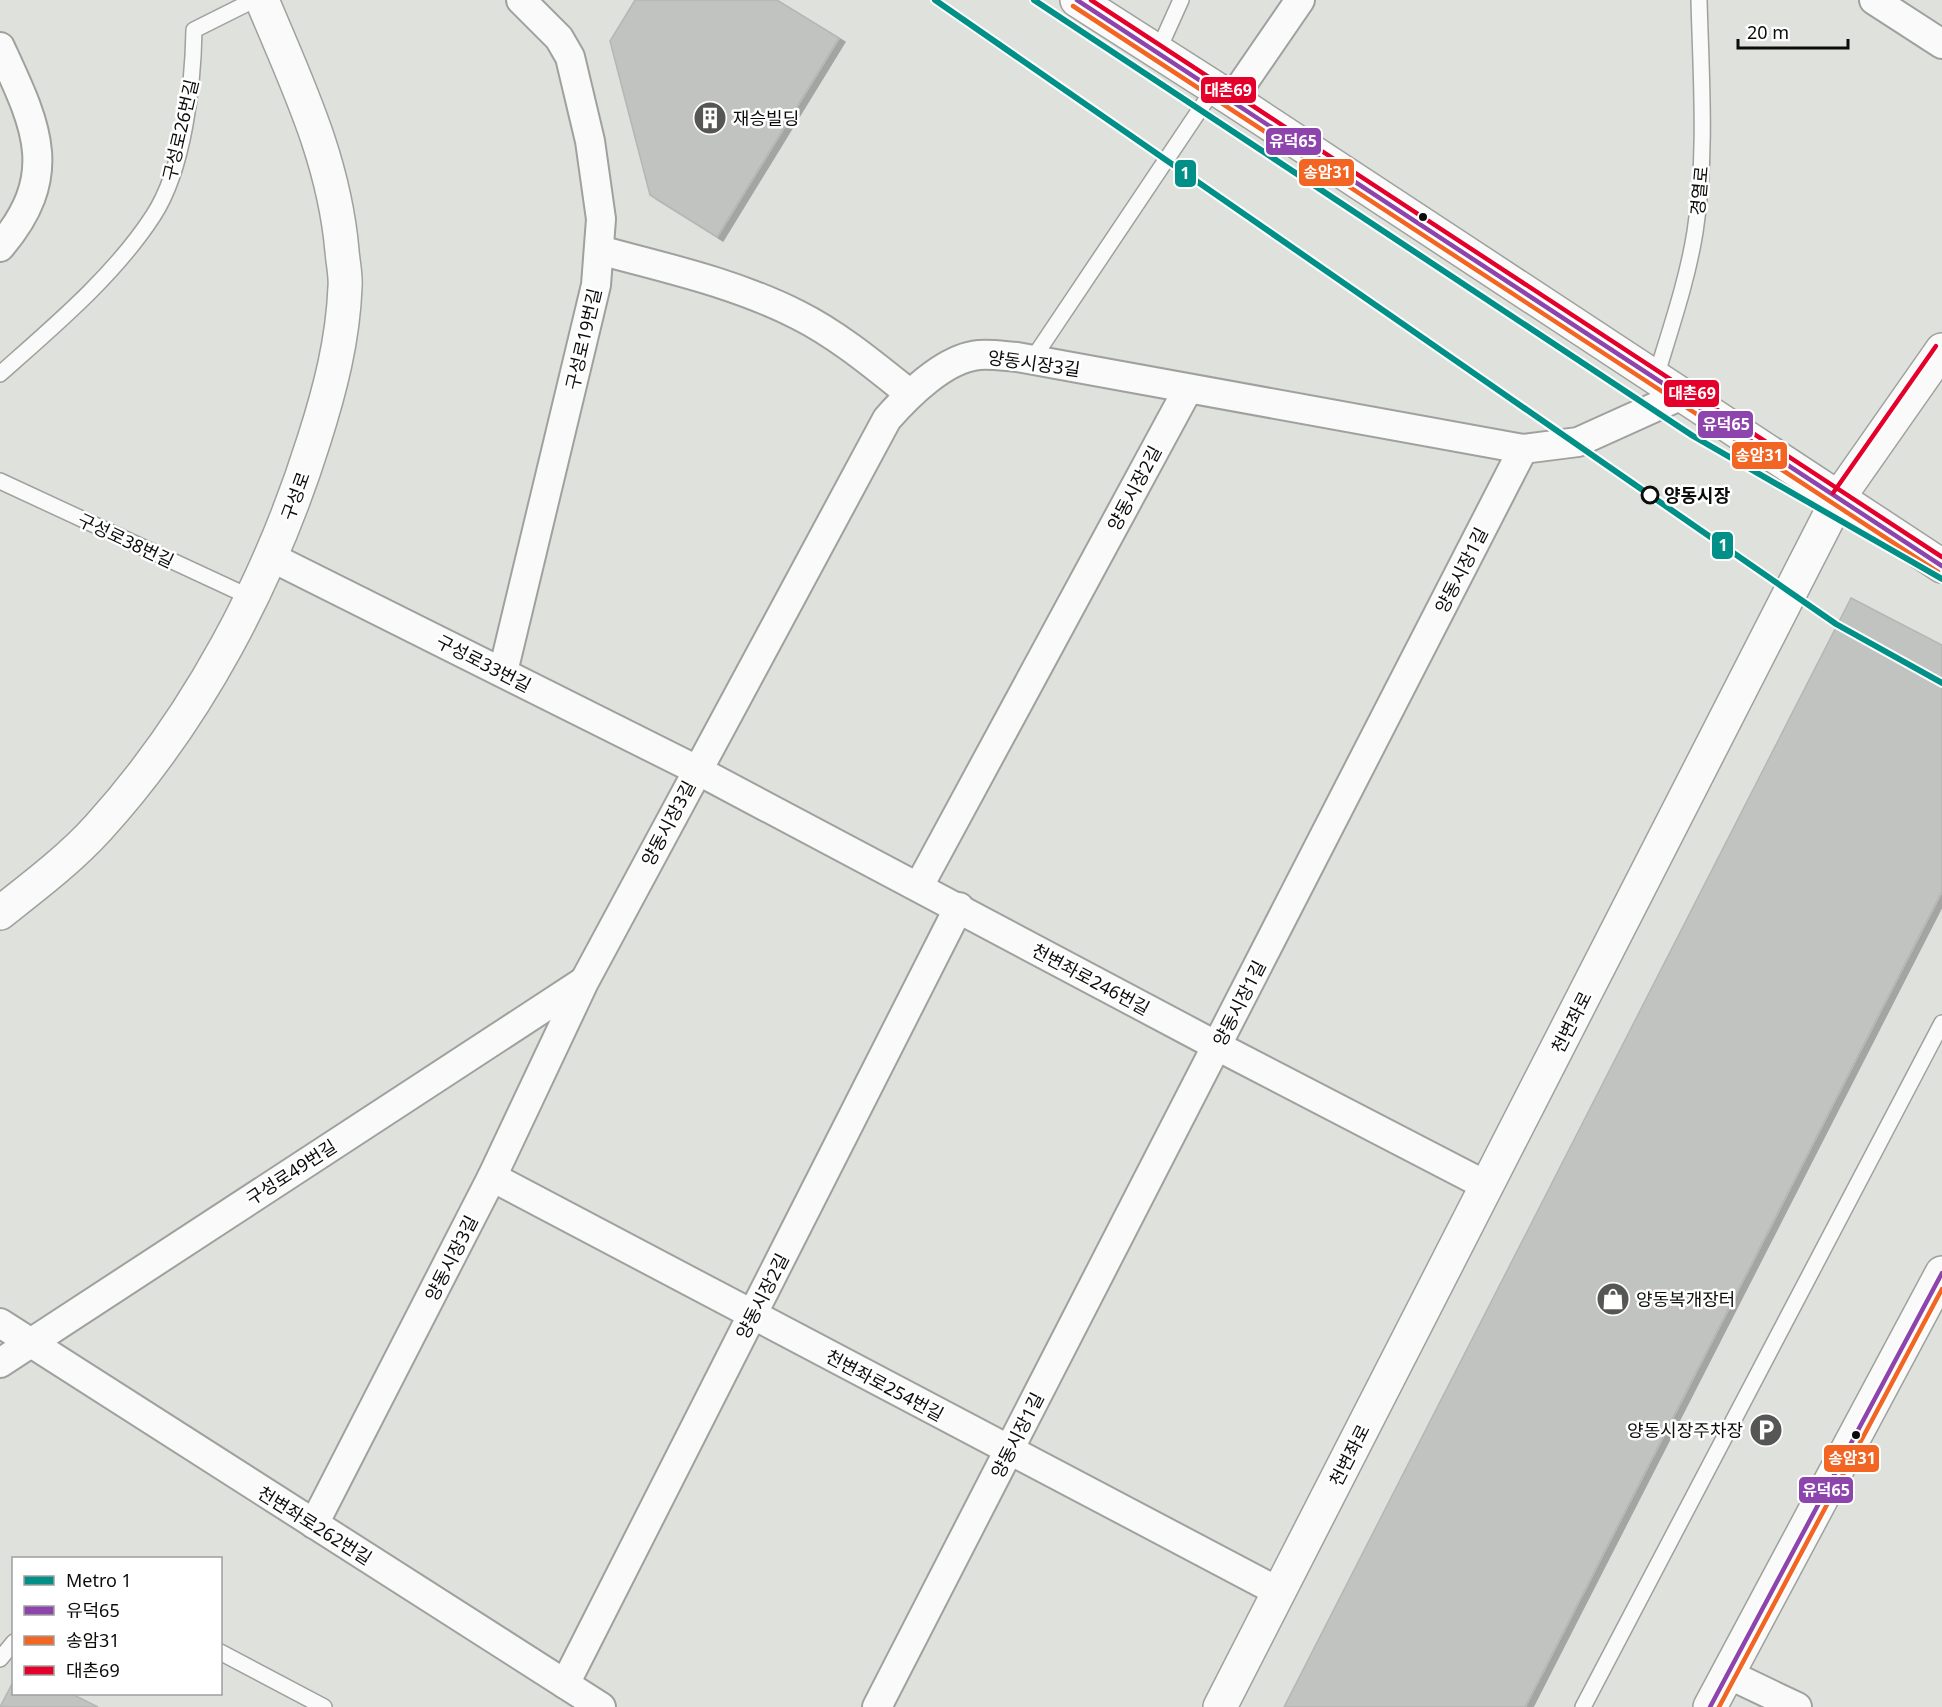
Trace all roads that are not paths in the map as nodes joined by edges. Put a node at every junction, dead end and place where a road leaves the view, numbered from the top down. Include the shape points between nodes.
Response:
1 (254, 0) edge
2 (262, 0) edge
3 (1077, 0) edge
4 (1181, 0) edge
5 (1300, 0) edge
6 (1699, 0) edge
7 (1874, 0) edge
8 (536, 5) edge
9 (1942, 44) edge
10 (0, 47) edge
11 (1158, 51) junction
12 (1223, 93) junction
13 (0, 247) edge
14 (598, 250) junction
15 (1942, 350) edge
16 (1032, 360) junction
17 (0, 374) edge
18 (1669, 386) junction
19 (1188, 389) junction
20 (910, 393) junction
21 (1523, 449) junction
22 (0, 481) edge
23 (1839, 497) junction
24 (271, 557) junction
25 (1942, 567) edge
26 (252, 598) junction
27 (503, 672) junction
28 (697, 770) junction
29 (918, 886) junction
30 (959, 907) junction
31 (0, 913) edge
32 (584, 982) junction
33 (1942, 1023) edge
34 (1217, 1046) junction
35 (492, 1177) junction
36 (1487, 1186) junction
37 (1942, 1273) edge
38 (752, 1315) junction
39 (0, 1323) edge
40 (29, 1343) junction
41 (0, 1363) edge
42 (1009, 1450) junction
43 (314, 1524) junction
44 (1279, 1592) junction
45 (12, 1644) edge
46 (222, 1653) edge
47 (0, 1659) edge
48 (1728, 1674) junction
49 (565, 1684) junction
50 (324, 1707) edge
51 (601, 1707) edge
52 (877, 1707) edge
53 (1220, 1707) edge
54 (1583, 1707) edge
55 (1710, 1707) edge
56 (1797, 1707) edge

1 - 17 lane, 구성로26번길 via 194,30 193,83 173,174 154,216 75,306
2 - 24 street, 구성로 via 321,144 339,218 346,286 334,375 296,497
3 - 11 street
4 - 11 lane
5 - 12 street
6 - 18 lane, 경열로 via 1701,183
7 - 9 street
8 - 14 street, 구성로19번길 via 570,57 590,141 602,219
10 - 13 street via 18,85 39,159 37,186 27,209
11 - 12 street
12 - 16 lane
12 - 18 street
14 - 20 street via 743,290 800,316
14 - 27 street, 구성로19번길 via 593,296
15 - 23 street, 천변좌로
16 - 19 street, 양동시장3길
16 - 20 street, 양동시장3길 via 977,355 944,369
18 - 21 street via 1578,442
18 - 23 street
19 - 21 street
19 - 29 street, 양동시장2길
20 - 28 street, 양동시장3길 via 887,419
21 - 34 street, 양동시장1길
22 - 26 lane, 구성로38번길
23 - 25 street
23 - 36 street, 천변좌로
24 - 26 street, 구성로
24 - 27 street, 구성로33번길
26 - 31 street, 구성로 via 158,753 104,820
27 - 28 street, 구성로33번길
28 - 29 street, 천변좌로246번길
28 - 32 street, 양동시장3길
29 - 30 street, 천변좌로246번길
30 - 34 street, 천변좌로246번길
30 - 38 street, 양동시장2길
32 - 35 street, 양동시장3길
32 - 40 street, 구성로49번길
33 - 54 lane
34 - 36 street, 천변좌로246번길
34 - 42 street, 양동시장1길
35 - 38 street, 천변좌로254번길
35 - 43 street, 양동시장3길
36 - 44 street, 천변좌로
37 - 48 street
38 - 42 street, 천변좌로254번길
38 - 49 street, 양동시장2길
39 - 40 street
40 - 41 street, 구성로49번길
40 - 43 street, 천변좌로262번길
42 - 44 street, 천변좌로254번길
42 - 52 street, 양동시장1길
43 - 49 street, 천변좌로262번길
44 - 53 street, 천변좌로
45 - 47 lane
46 - 50 lane
48 - 55 street
48 - 56 street
49 - 51 street, 천변좌로262번길

